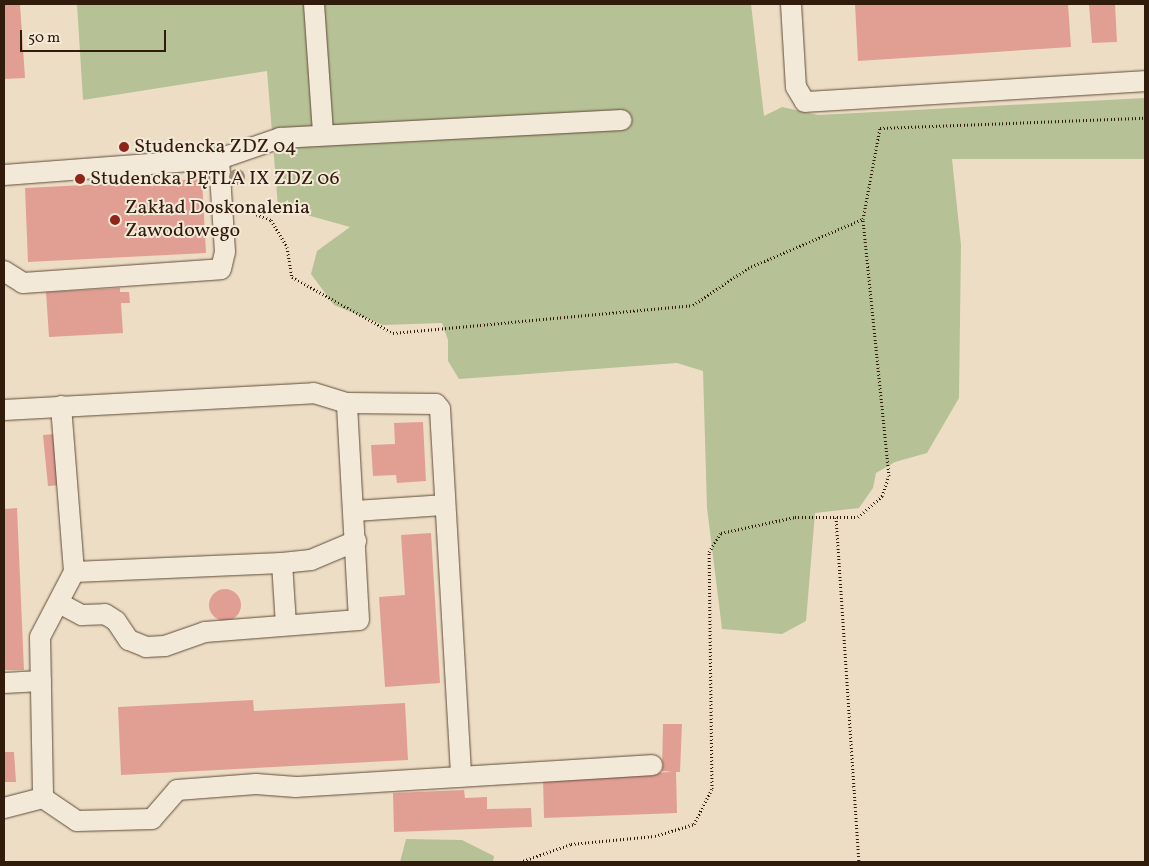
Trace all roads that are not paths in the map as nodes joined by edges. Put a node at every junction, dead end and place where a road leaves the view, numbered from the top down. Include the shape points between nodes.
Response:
1 (314, 4) edge
2 (791, 4) edge
3 (1145, 81) edge
4 (622, 120) dead end
5 (323, 134) junction
6 (219, 159) junction
7 (4, 175) edge
8 (4, 271) edge
9 (348, 403) junction
10 (61, 406) junction
11 (4, 410) edge
12 (444, 505) junction
13 (354, 511) junction
14 (356, 541) junction
15 (282, 563) junction
16 (74, 572) junction
17 (59, 603) junction
18 (286, 625) junction
19 (40, 681) junction
20 (4, 683) edge
21 (652, 765) dead end
22 (461, 776) junction
23 (43, 798) junction
24 (4, 808) edge

1 - 5 street
2 - 3 street via 796,88 805,102
4 - 5 street
5 - 6 street via 280,138
6 - 7 street
6 - 8 street via 221,269 23,283
9 - 10 street via 314,393
9 - 12 street via 436,404 440,409
9 - 13 street
10 - 11 street
10 - 16 street
12 - 13 street
12 - 22 street
13 - 14 street
14 - 15 street via 311,560
14 - 18 street via 359,620
15 - 16 street
15 - 18 street
16 - 17 street
17 - 18 street via 82,615 105,614 129,640 146,647 165,646 205,632
17 - 19 street via 40,637
19 - 20 street
19 - 23 street
21 - 22 street
22 - 23 street via 177,790 152,819 77,821
23 - 24 street

